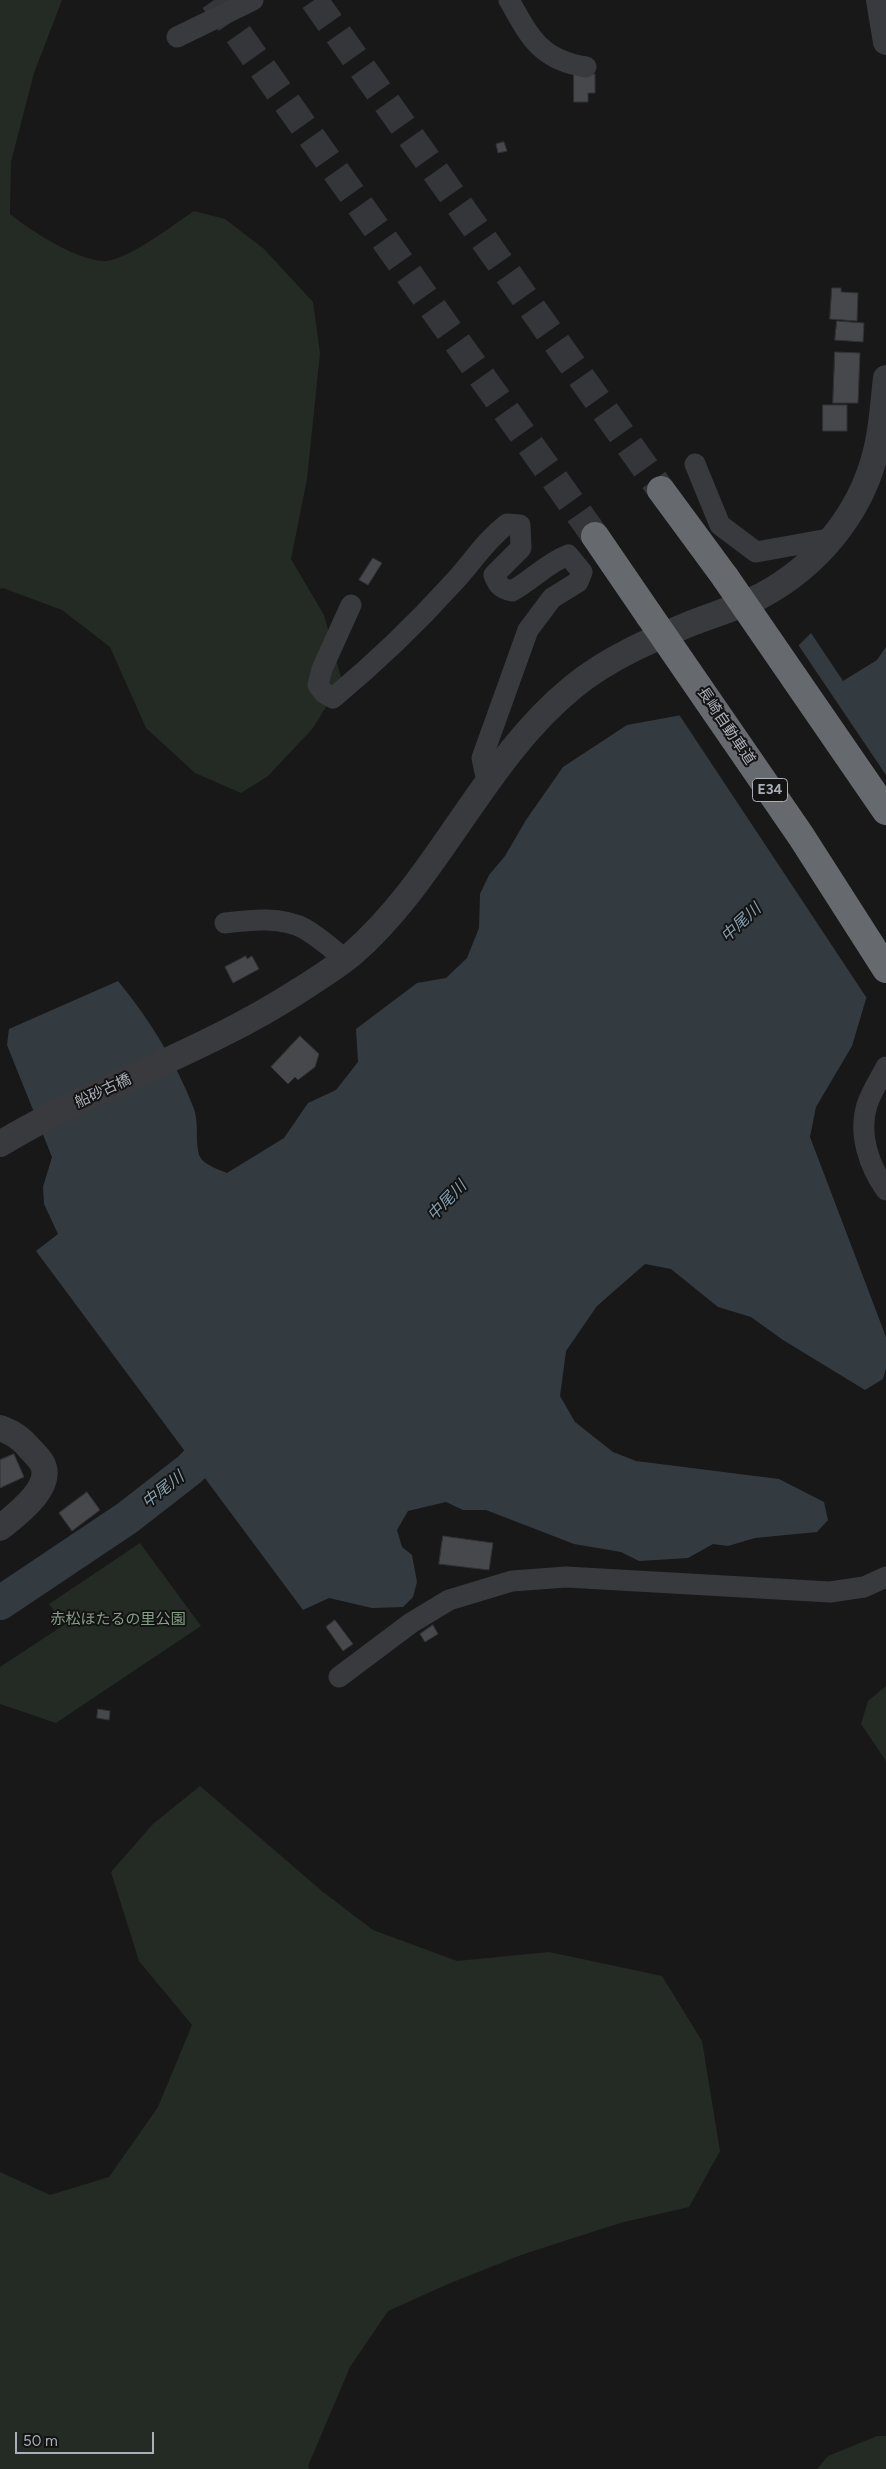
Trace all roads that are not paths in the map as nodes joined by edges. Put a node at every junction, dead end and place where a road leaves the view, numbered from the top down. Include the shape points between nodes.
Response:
1 (253, 0) edge
2 (509, 0) edge
3 (879, 0) edge
4 (177, 37) dead end
5 (886, 42) edge
6 (586, 67) dead end
7 (886, 378) edge
8 (696, 464) dead end
9 (661, 490) tunnel mouth
10 (595, 536) tunnel mouth
11 (834, 538) junction
12 (351, 605) dead end
13 (487, 782) junction
14 (886, 811) edge
15 (225, 923) dead end
16 (345, 959) junction
17 (886, 969) edge
18 (886, 1067) edge
19 (0, 1144) edge
20 (886, 1190) edge
21 (0, 1428) edge
22 (0, 1528) edge
23 (886, 1577) edge
24 (338, 1677) dead end

1 - 4 street
2 - 6 street via 524,27 543,50 564,64
3 - 5 street
7 - 11 street, 船砂古橋 via 874,458 850,513
8 - 11 street via 720,525 756,552
9 - 14 highway, bridge via 726,577
10 - 17 highway, 長崎自動車道 / E34, bridge via 801,836
11 - 13 street, 船砂古橋 via 794,575 760,596 622,655 577,684 548,708 507,753
12 - 13 street via 318,685 333,698 395,643 453,583 491,536 506,524 520,525 522,538 521,548 494,575 504,590 512,591 531,581 554,560 568,555 575,562 582,572 578,582 552,598 528,630 482,758
13 - 16 street, 船砂古橋 via 431,866 392,915
15 - 16 street via 251,920 283,922 304,929
16 - 19 street, 船砂古橋 via 283,1001 209,1042 44,1118
18 - 20 street via 867,1106 863,1139
21 - 22 street via 19,1436 42,1464 43,1479 35,1496 21,1512
23 - 24 street via 864,1587 830,1592 566,1577 512,1581 449,1600 411,1623

